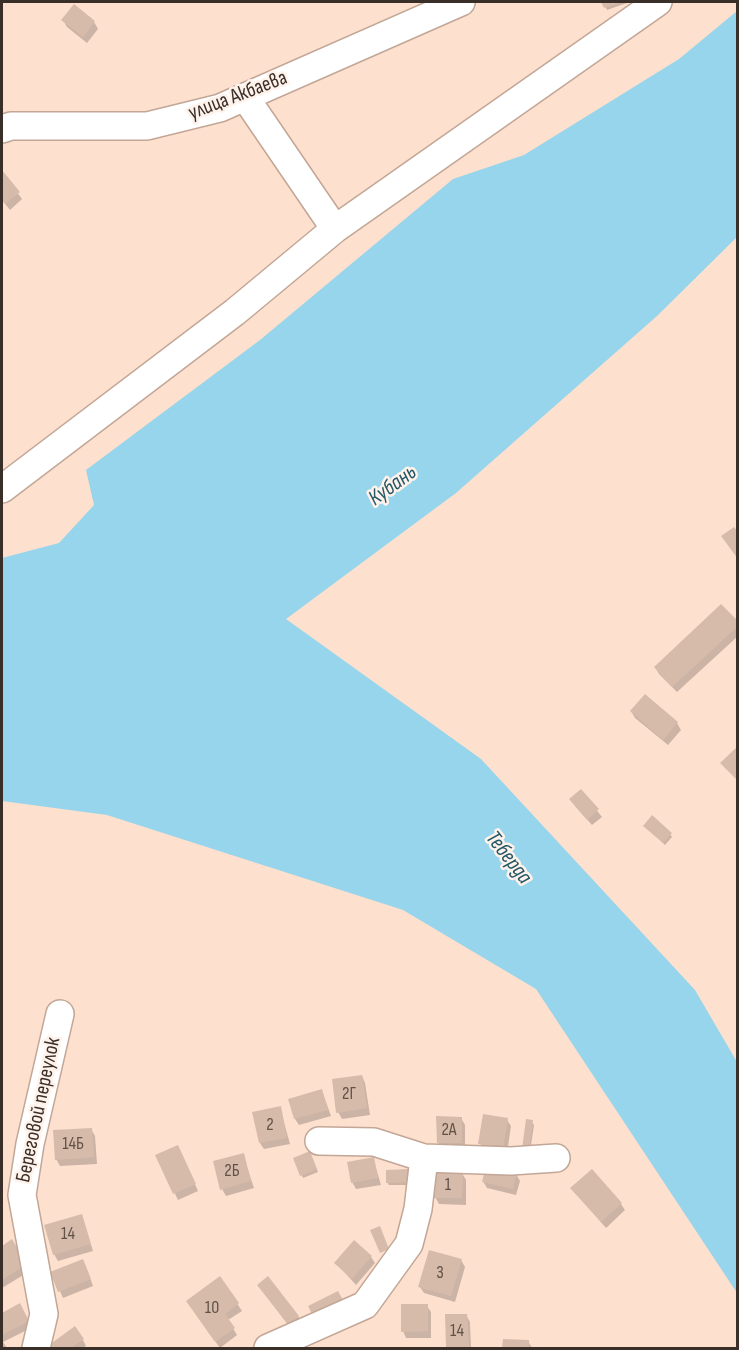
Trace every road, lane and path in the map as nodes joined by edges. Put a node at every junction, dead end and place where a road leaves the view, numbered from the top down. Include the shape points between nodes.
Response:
1 (461, 2) edge
2 (658, 2) edge
3 (245, 97) junction
4 (2, 129) edge
5 (335, 229) junction
6 (2, 489) edge
7 (60, 1014) dead end
8 (319, 1141) dead end
9 (424, 1158) junction
10 (556, 1158) dead end
11 (36, 1348) edge
12 (268, 1348) edge

1 - 3 street, улица Акбаева
2 - 5 street
3 - 4 street, улица Акбаева via 220,108 147,126
3 - 5 street
5 - 6 street via 235,312
7 - 11 street, Береговой переулок via 22,1195 44,1314
8 - 9 street via 374,1142
9 - 10 street
9 - 12 street via 410,1244 365,1305

